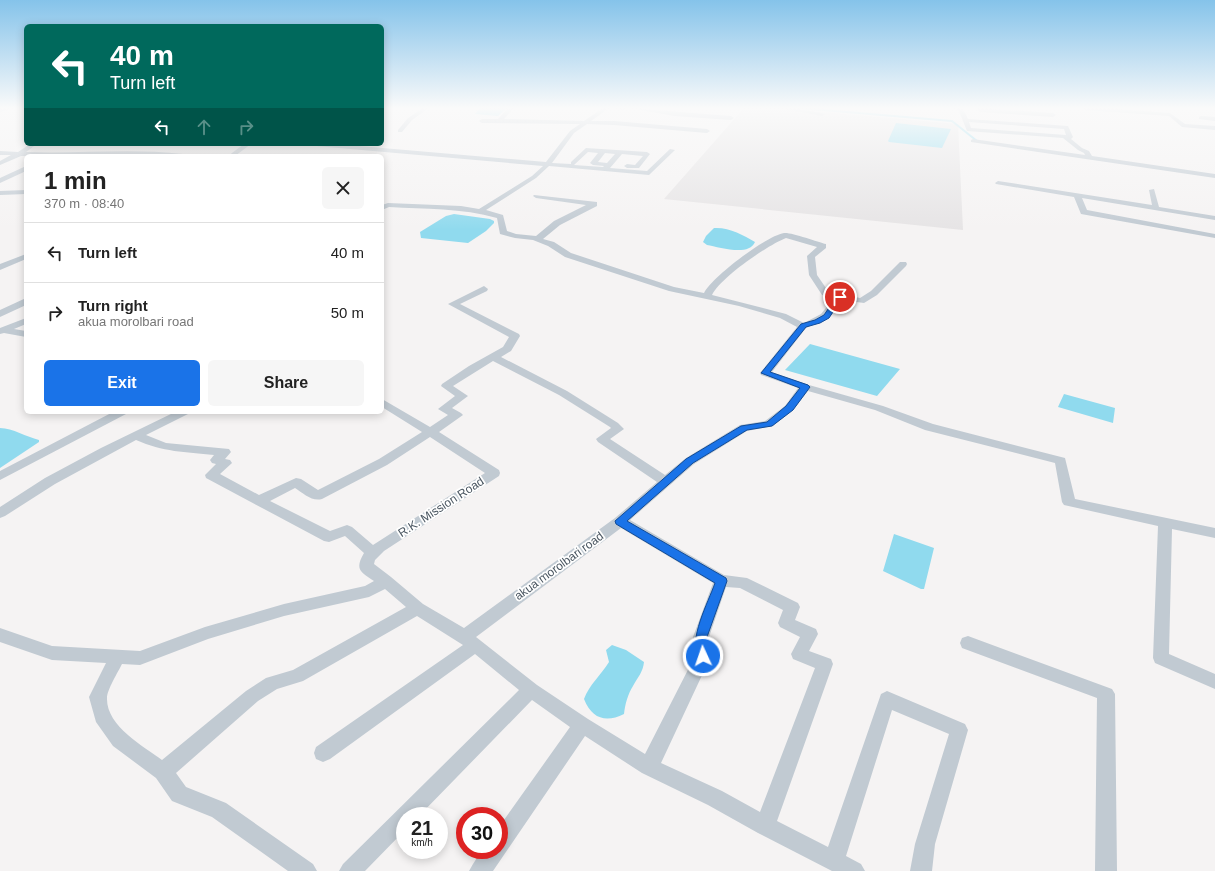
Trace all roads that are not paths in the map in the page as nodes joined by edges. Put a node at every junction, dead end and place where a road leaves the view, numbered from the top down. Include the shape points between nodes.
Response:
1 (27, 149) edge
2 (84, 149) edge
3 (370, 149) edge
4 (561, 149) edge
5 (1025, 149) edge
6 (1080, 149) edge
7 (672, 150) dead end
8 (603, 151) junction
9 (620, 152) junction
10 (0, 154) edge
11 (19, 154) junction
12 (24, 154) edge
13 (76, 154) joint
14 (166, 154) edge
15 (1089, 158) junction
16 (0, 163) edge
17 (572, 163) dead end
18 (548, 164) junction
19 (607, 167) junction
20 (24, 169) edge
21 (1215, 176) edge
22 (0, 181) edge
23 (998, 183) dead end
24 (1152, 190) dead end
25 (24, 192) edge
26 (0, 193) edge
27 (1078, 195) junction
28 (536, 196) dead end
29 (384, 207) edge
30 (1156, 208) junction
31 (480, 211) junction
32 (1215, 218) edge
33 (1215, 236) edge
34 (538, 239) junction
35 (24, 257) edge
36 (903, 264) dead end
37 (0, 267) edge
38 (484, 289) dead end
39 (707, 296) junction
40 (840, 297) junction
41 (24, 302) edge
42 (0, 314) edge
43 (24, 322) edge
44 (803, 326) junction
45 (1, 330) edge
46 (24, 334) edge
47 (493, 357) junction
48 (805, 387) junction
49 (384, 403) edge
50 (118, 414) edge
51 (180, 414) edge
52 (431, 432) junction
53 (137, 436) junction
54 (0, 476) edge
55 (666, 482) junction
56 (259, 501) junction
57 (0, 513) edge
58 (620, 521) junction
59 (1165, 522) junction
60 (1215, 533) edge
61 (373, 553) junction
62 (722, 581) junction
63 (386, 582) junction
64 (417, 608) junction
65 (0, 635) edge
66 (470, 641) junction
67 (968, 642) dead end
68 (117, 657) junction
69 (1215, 682) edge
70 (531, 690) junction
71 (582, 724) junction
72 (323, 753) dead end
73 (650, 767) junction
74 (163, 772) junction
75 (765, 826) junction
76 (508, 831) edge
77 (489, 859) edge
78 (834, 860) junction
79 (306, 871) edge
80 (350, 871) edge
81 (480, 871) edge
82 (854, 871) edge
83 (921, 871) edge
84 (1106, 871) edge

1 - 11 street
2 - 13 street
3 - 18 street
4 - 18 street
5 - 15 street
6 - 15 street via 1087,152
7 - 19 street via 649,172
8 - 9 street
8 - 17 street via 586,150 577,155
8 - 19 street via 592,163
9 - 19 street
9 - 19 street via 647,154 637,167
10 - 11 street
11 - 12 street
11 - 16 street
13 - 14 street
15 - 21 street
18 - 19 street
18 - 31 street via 534,177
20 - 22 street
23 - 27 street
24 - 30 street
25 - 26 street
27 - 30 street
27 - 33 street via 1084,212
28 - 34 street via 594,204 557,223
29 - 31 street via 388,205 461,208
30 - 32 street
31 - 34 street via 500,217 503,232
34 - 39 street via 585,261 672,289
35 - 37 street
36 - 40 street via 874,293 861,301
38 - 47 street via 453,304 515,336 507,349
39 - 40 street via 711,288 732,269 773,240 786,235 823,246 811,256 813,275 825,292
39 - 44 street via 783,316
40 - 44 street via 826,316
41 - 42 street
43 - 45 street
44 - 48 street via 765,373
45 - 46 street
47 - 52 street via 446,386 462,396 444,409 457,415
47 - 55 street via 563,393 614,425 618,429 602,439
48 - 55 street, akua morolbari road via 790,408 769,424 744,428 690,461
48 - 59 street via 879,408 929,427 1061,462 1069,502
49 - 52 street, R.K. Mission Road
50 - 54 street
51 - 53 street
52 - 56 street via 369,470 317,496 296,482
52 - 61 street, R.K. Mission Road via 494,473
53 - 56 street via 166,447 225,452 216,460 226,463 211,475
53 - 57 street via 50,481
55 - 58 street, akua morolbari road
56 - 61 street via 329,537 347,530
58 - 62 street
58 - 66 street, akua morolbari road
59 - 60 street
59 - 69 street via 1161,658
61 - 63 street via 366,563 366,568
62 - 73 street via 701,637 703,656
62 - 75 street via 742,582 792,607 786,623 810,634 799,654 826,664
63 - 64 street
63 - 68 street via 369,591 284,610 204,634 140,658
64 - 66 street
64 - 74 street via 297,676 272,683 252,696
65 - 68 street via 52,653
66 - 70 street
66 - 72 street, akua morolbari road
67 - 84 street via 1106,694
68 - 74 street via 98,697 102,716 119,740
70 - 71 street
70 - 80 street
71 - 73 street
71 - 76 street
73 - 75 street via 715,798
74 - 79 street via 179,794 219,810
75 - 78 street
77 - 81 street
78 - 82 street
78 - 83 street via 887,698 959,730 925,844

